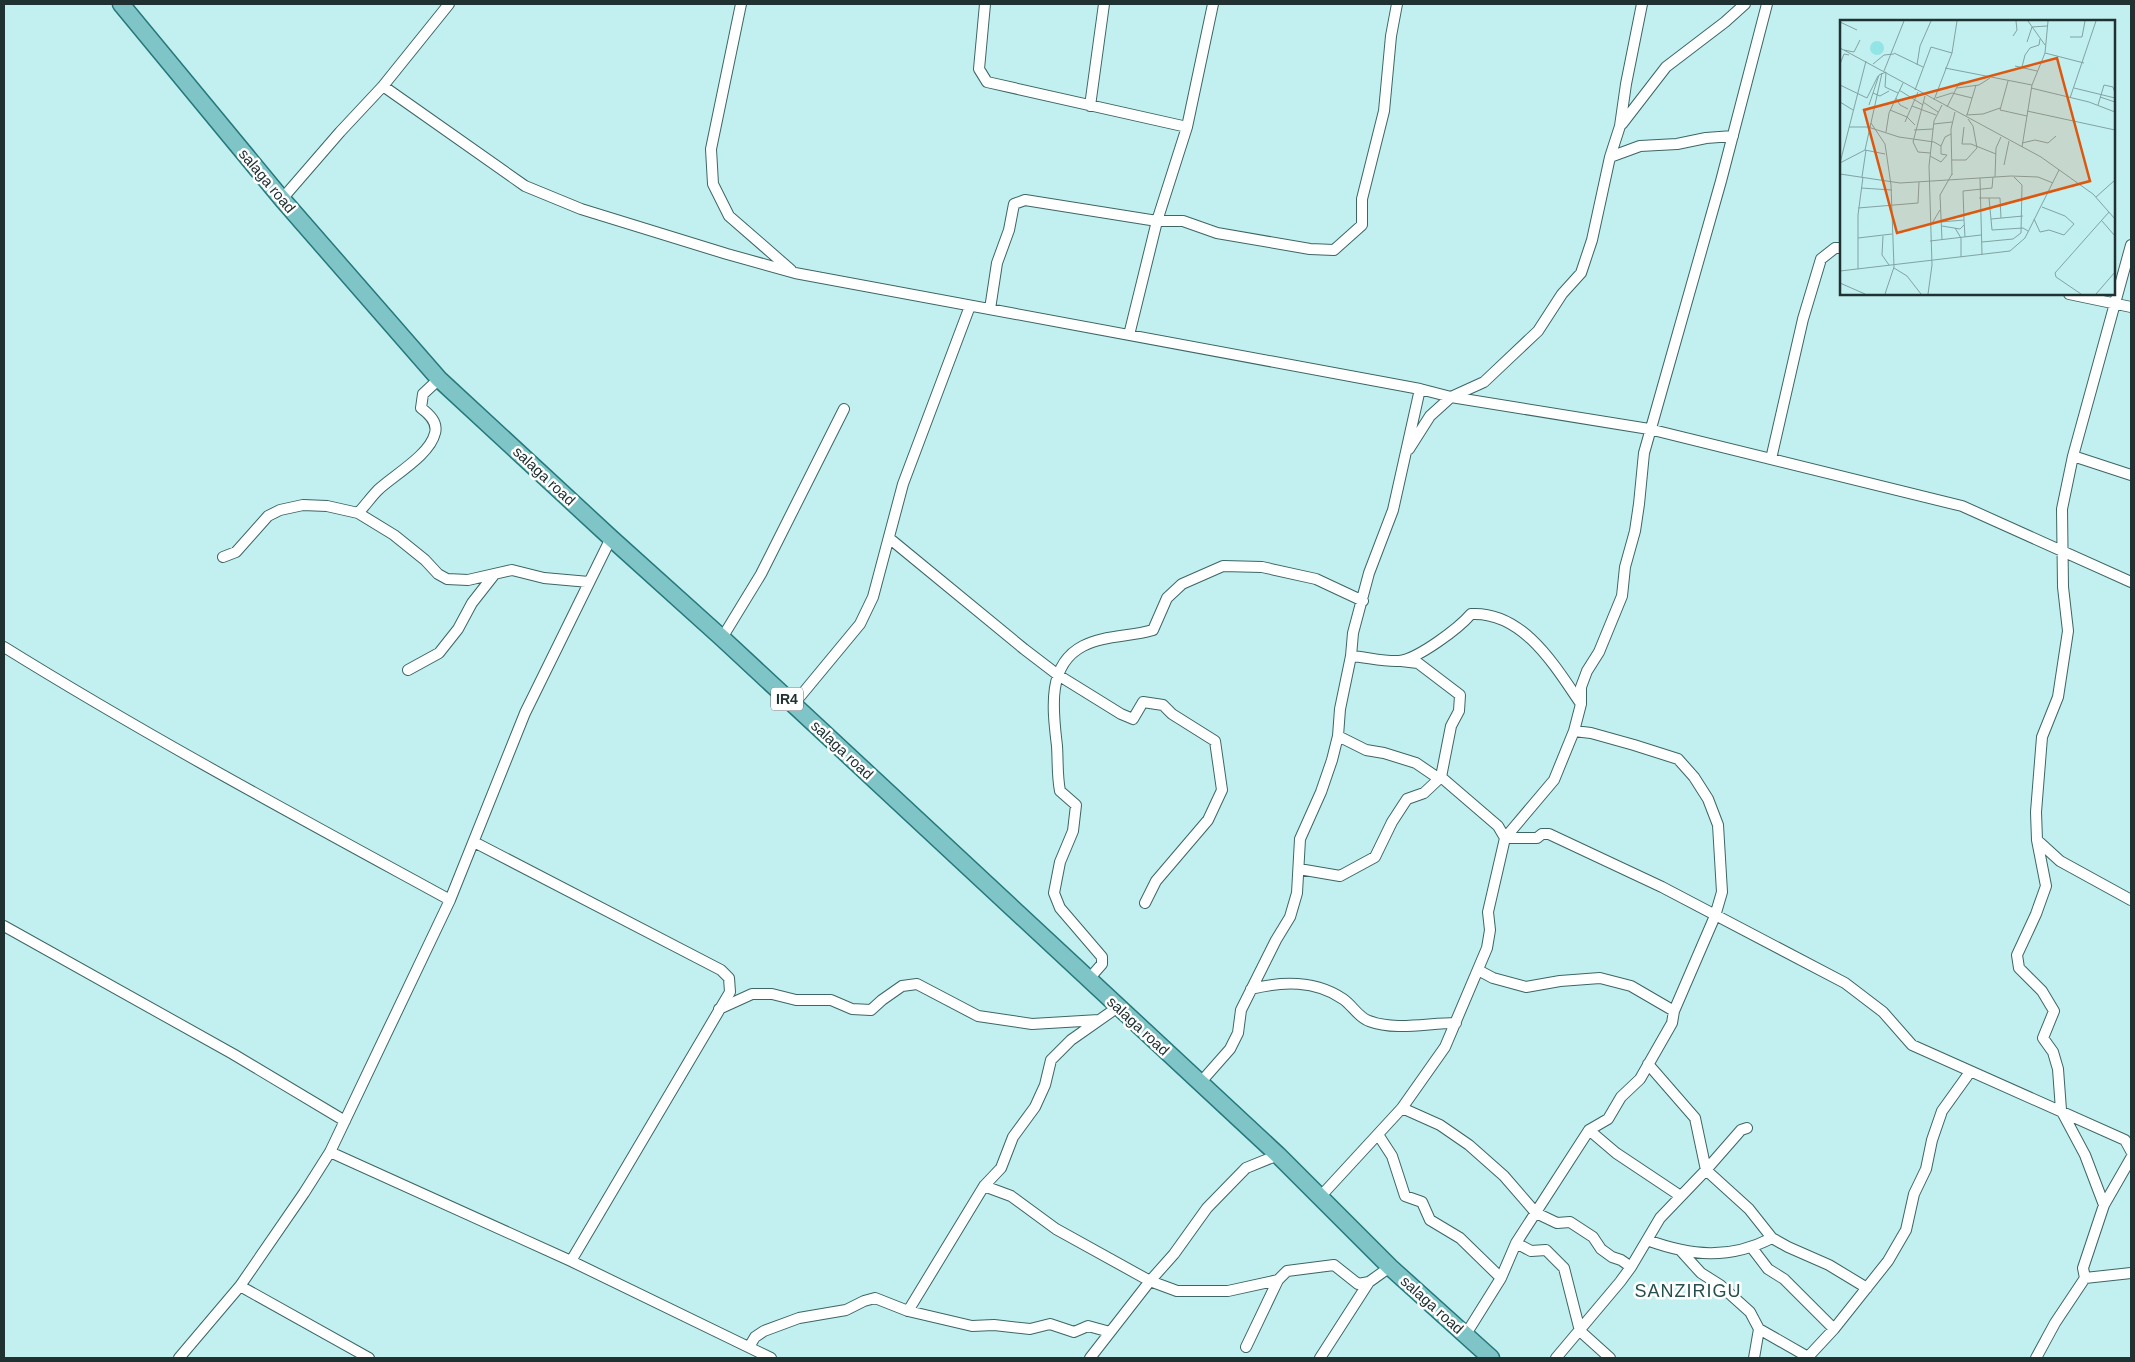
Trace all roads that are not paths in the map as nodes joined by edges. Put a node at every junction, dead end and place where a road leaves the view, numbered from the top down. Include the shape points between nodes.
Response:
1 (121, 4) edge
2 (449, 4) edge
3 (741, 4) edge
4 (985, 4) edge
5 (1104, 4) edge
6 (1213, 4) edge
7 (1397, 4) edge
8 (1642, 4) edge
9 (1745, 4) edge
10 (1767, 4) edge
11 (383, 86) junction
12 (1090, 106) junction
13 (1620, 126) junction
14 (1187, 127) junction
15 (1733, 136) junction
16 (1610, 157) junction
17 (282, 199) junction
18 (1157, 221) junction
19 (2131, 246) edge
20 (1840, 248) edge
21 (795, 273) junction
22 (2074, 295) edge
23 (2115, 304) junction
24 (970, 306) junction
25 (2131, 307) edge
26 (990, 309) junction
27 (1129, 335) junction
28 (439, 379) junction
29 (1420, 389) junction
30 (1451, 397) junction
31 (844, 409) dead end
32 (1650, 429) junction
33 (1406, 453) junction
34 (2073, 456) junction
35 (1771, 459) junction
36 (2131, 475) edge
37 (358, 513) junction
38 (611, 538) junction
39 (889, 538) junction
40 (2062, 552) junction
41 (223, 557) dead end
42 (494, 576) junction
43 (589, 582) junction
44 (2131, 582) edge
45 (1362, 601) junction
46 (722, 638) junction
47 (4, 647) edge
48 (1351, 656) junction
49 (1400, 661) junction
50 (408, 670) dead end
51 (1058, 675) junction
52 (793, 704) junction
53 (1581, 704) junction
54 (1574, 731) junction
55 (1338, 736) junction
56 (1439, 778) junction
57 (1505, 838) junction
58 (2038, 840) junction
59 (474, 842) junction
60 (1299, 869) junction
61 (450, 900) junction
62 (2131, 900) edge
63 (1145, 903) dead end
64 (1715, 916) junction
65 (4, 926) edge
66 (1478, 970) junction
67 (1088, 980) junction
68 (1251, 989) junction
69 (1118, 1007) junction
70 (719, 1009) junction
71 (1674, 1011) junction
72 (1099, 1020) junction
73 (1456, 1023) junction
74 (1648, 1064) junction
75 (1970, 1072) junction
76 (1200, 1083) junction
77 (1402, 1108) junction
78 (2062, 1110) junction
79 (344, 1121) junction
80 (1747, 1128) dead end
81 (1589, 1130) junction
82 (1378, 1136) junction
83 (330, 1152) junction
84 (2131, 1152) edge
85 (1278, 1155) junction
86 (2131, 1158) edge
87 (1706, 1170) junction
88 (984, 1186) junction
89 (1679, 1196) junction
90 (1320, 1197) junction
91 (2104, 1206) junction
92 (1536, 1213) junction
93 (1772, 1238) junction
94 (1647, 1240) junction
95 (1516, 1243) junction
96 (1752, 1248) junction
97 (1681, 1251) junction
98 (571, 1261) junction
99 (1631, 1267) junction
100 (1390, 1268) junction
101 (2131, 1273) edge
102 (1500, 1278) junction
103 (2086, 1278) junction
104 (1278, 1280) junction
105 (1150, 1281) junction
106 (1369, 1282) junction
107 (240, 1286) junction
108 (1867, 1288) junction
109 (908, 1311) junction
110 (1760, 1329) junction
111 (1834, 1329) junction
112 (1580, 1331) junction
113 (1110, 1332) junction
114 (1466, 1334) junction
115 (749, 1347) junction
116 (1246, 1347) dead end
117 (179, 1358) edge
118 (369, 1358) edge
119 (771, 1358) edge
120 (1090, 1358) edge
121 (1320, 1358) edge
122 (1491, 1358) edge
123 (1556, 1358) edge
124 (1610, 1358) edge
125 (1754, 1358) edge
126 (1808, 1358) edge
127 (2036, 1358) edge

1 - 17 main road, salaga road / IR4
2 - 11 street
3 - 21 street via 711,148 713,184 729,216
4 - 12 street via 979,69 987,82
5 - 12 street
6 - 14 street
7 - 18 street via 1384,111 1362,199 1362,225 1334,250 1217,233 1184,221
8 - 13 street
9 - 13 street via 1666,67
10 - 15 street
11 - 17 street
11 - 21 street via 525,186 581,209
12 - 14 street
13 - 16 street
14 - 18 street
15 - 16 street via 1640,146
15 - 32 street
16 - 30 street via 1592,240 1581,273 1562,294 1538,331 1484,382
17 - 28 main road, salaga road / IR4
18 - 26 street via 1025,200 1014,204 997,263
18 - 27 street
19 - 23 street
20 - 35 street via 1835,248 1821,259 1803,319
21 - 24 street
22 - 23 street
23 - 25 street
23 - 34 street
24 - 26 street
24 - 39 street via 903,484
26 - 27 street
27 - 29 street
28 - 37 street via 423,394 421,408 435,423 435,434 425,450
28 - 38 main road, salaga road / IR4
29 - 30 street
29 - 33 street
30 - 32 street
30 - 33 street via 1430,416
31 - 46 street via 761,574
32 - 35 street
32 - 53 street via 1622,596 1607,636 1587,671
33 - 45 street via 1393,510 1369,572
34 - 36 street
34 - 40 street via 2062,509
35 - 40 street via 1962,506
37 - 41 street via 303,505 280,510 268,516 236,552
37 - 42 street via 394,535 448,579
38 - 43 street
38 - 46 main road, salaga road / IR4
39 - 51 street
39 - 52 street via 873,596 860,624
40 - 44 street
40 - 58 street via 2068,631 2058,696 2042,737 2036,812
42 - 43 street via 512,570 544,578
42 - 50 street via 440,652
43 - 59 street via 525,713
45 - 48 street via 1353,633
45 - 51 street via 1316,579 1262,567 1223,566 1182,584 1167,598 1153,630 1082,646 1067,657
46 - 52 main road, salaga road / IR4
47 - 61 street via 55,679
48 - 49 street
48 - 55 street
49 - 53 street via 1423,651 1471,614 1485,613 1527,634
49 - 56 street via 1418,663 1460,695 1460,710 1451,726
51 - 63 street via 1133,718 1143,702 1163,705 1215,741 1222,790 1208,820 1156,881
51 - 67 street via 1053,702 1060,791 1076,805 1073,831 1060,862 1054,893 1060,908 1102,957 1102,964
52 - 67 main road, salaga road / IR4
53 - 54 street
54 - 57 street via 1554,780
54 - 64 street via 1678,759 1694,777 1708,799 1718,825 1722,892
55 - 56 street via 1366,750 1416,763
55 - 60 street via 1321,792 1300,839
56 - 57 street via 1498,826
56 - 60 street via 1424,793 1408,799 1392,822 1375,858 1340,876
57 - 64 street via 1537,838 1549,834 1662,887
57 - 66 street via 1488,912 1487,948
58 - 62 street via 2060,861
58 - 78 street via 2046,886 2017,955 2019,968 2042,991 2054,1011 2043,1038 2058,1069
59 - 61 street
59 - 70 street via 721,970 729,978 730,992
60 - 68 street via 1290,917
61 - 79 street
64 - 71 street
64 - 75 street via 1845,983 1883,1012 1912,1045
65 - 79 street via 233,1054
66 - 71 street via 1493,978 1526,987 1600,978 1631,986
66 - 73 street
67 - 69 main road, salaga road / IR4
68 - 73 street via 1276,983 1316,986 1343,999 1366,1021 1392,1028
68 - 76 street via 1241,1010 1238,1033 1230,1049
69 - 72 street
69 - 76 main road, salaga road / IR4
70 - 72 street via 752,994 772,994 796,1000 831,1000 852,1009 872,1010 902,986 917,984 978,1016 1032,1024
70 - 98 street
71 - 74 street via 1672,1023
72 - 88 street via 1071,1040 1051,1060 1035,1106 1013,1137 1001,1168
73 - 77 street via 1445,1047
74 - 81 street via 1608,1119
74 - 87 street via 1695,1118
75 - 78 street
75 - 108 street via 1942,1111 1926,1169 1914,1194 1906,1230
76 - 85 main road, salaga road / IR4
77 - 82 street
77 - 92 street via 1440,1125 1469,1145 1504,1176
78 - 84 street via 2125,1140
78 - 91 street via 2085,1155
79 - 83 street
80 - 87 street via 1741,1130
81 - 89 street via 1616,1153
81 - 92 street
82 - 90 street
82 - 102 street via 1392,1156 1406,1196 1422,1202 1430,1220 1460,1238
83 - 98 street
83 - 107 street
85 - 90 main road, salaga road / IR4
85 - 105 street via 1246,1168 1207,1208
86 - 91 street
87 - 89 street
87 - 93 street via 1749,1209
88 - 105 street via 1011,1196 1056,1229
88 - 109 street
89 - 94 street
90 - 100 main road, salaga road / IR4
91 - 103 street via 2083,1268
92 - 95 street
92 - 99 street via 1557,1223 1570,1222 1593,1236 1612,1257
93 - 96 street
93 - 108 street via 1829,1264
94 - 97 street
94 - 99 street
95 - 102 street
95 - 112 street via 1531,1251 1546,1250 1564,1268
96 - 97 street via 1703,1254
96 - 111 street via 1768,1268 1784,1279
97 - 110 street via 1702,1273 1750,1312
98 - 115 street
99 - 112 street
100 - 106 street
100 - 114 main road, salaga road / IR4
101 - 103 street
102 - 114 street
103 - 127 street
104 - 105 street via 1228,1291 1176,1291
104 - 106 street via 1287,1270 1334,1265 1358,1284
104 - 116 street
105 - 113 street
106 - 121 street
107 - 117 street
107 - 118 street
108 - 111 street
109 - 113 street via 972,1326 994,1324 1030,1329 1050,1324 1074,1332 1088,1326
109 - 115 street via 875,1298 846,1310 799,1318 764,1331
110 - 125 street
110 - 126 street
111 - 126 street
112 - 123 street
112 - 124 street
113 - 120 street
114 - 122 main road, salaga road / IR4
115 - 119 street

